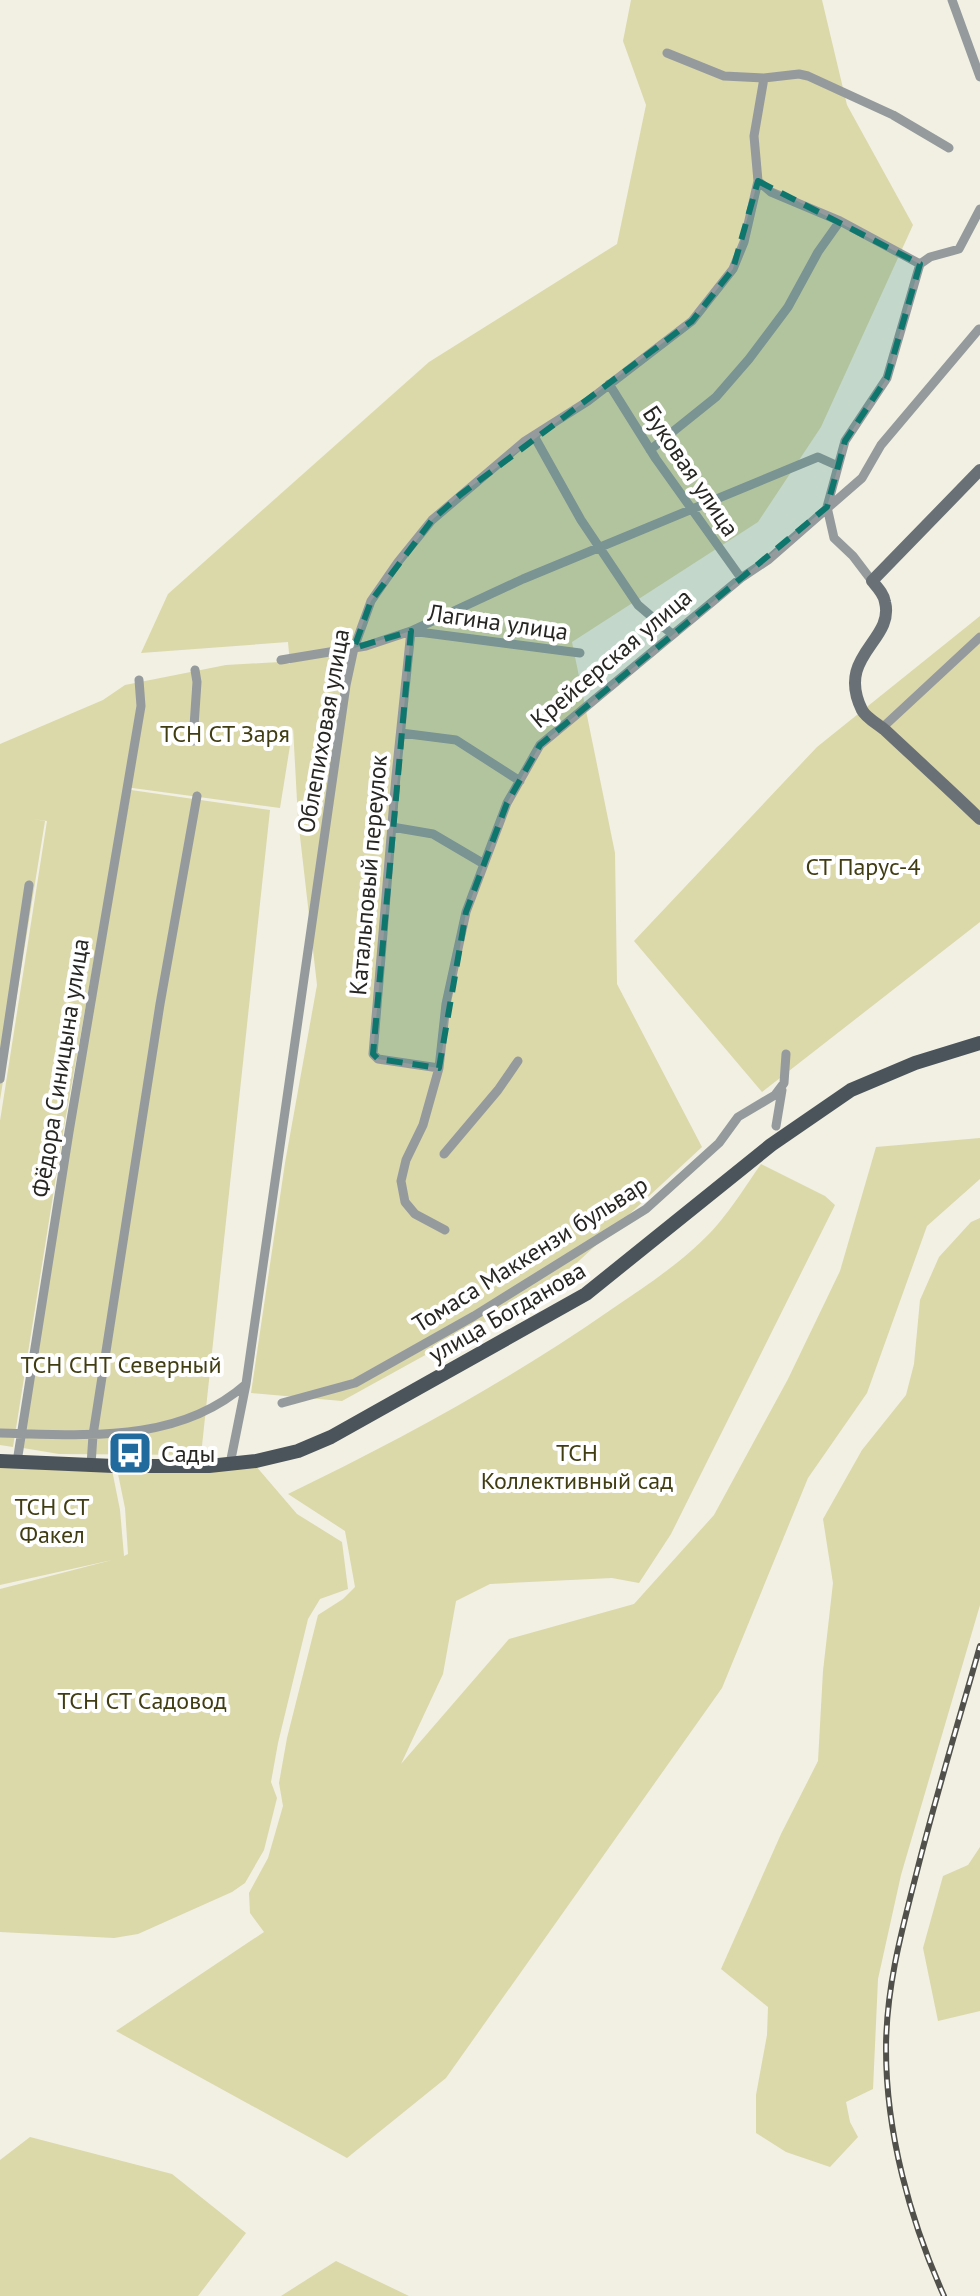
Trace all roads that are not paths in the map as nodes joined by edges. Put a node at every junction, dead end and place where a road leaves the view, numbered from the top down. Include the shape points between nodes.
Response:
1 (952, 0) edge
2 (667, 53) dead end
3 (980, 77) edge
4 (764, 78) junction
5 (949, 148) dead end
6 (758, 181) junction
7 (980, 209) edge
8 (840, 221) junction
9 (920, 264) junction
10 (979, 329) edge
11 (609, 384) junction
12 (534, 436) junction
13 (650, 450) junction
14 (838, 466) junction
15 (980, 470) edge
16 (827, 507) junction
17 (690, 509) junction
18 (599, 546) junction
19 (741, 578) junction
20 (872, 581) junction
21 (411, 631) junction
22 (672, 634) junction
23 (980, 637) edge
24 (354, 648) junction
25 (580, 653) dead end
26 (281, 660) dead end
27 (195, 670) dead end
28 (139, 680) dead end
29 (882, 728) junction
30 (401, 733) junction
31 (193, 741) dead end
32 (520, 781) junction
33 (197, 796) dead end
34 (980, 819) edge
35 (392, 827) junction
36 (484, 864) junction
37 (29, 885) dead end
38 (980, 1043) edge
39 (786, 1054) dead end
40 (518, 1061) dead end
41 (439, 1068) junction
42 (0, 1079) edge
43 (784, 1083) junction
44 (776, 1126) dead end
45 (444, 1154) dead end
46 (445, 1230) dead end
47 (246, 1384) junction
48 (282, 1403) dead end
49 (0, 1433) edge
50 (23, 1433) junction
51 (93, 1435) junction
52 (0, 1461) edge
53 (17, 1462) junction
54 (230, 1464) junction
55 (91, 1465) junction

1 - 3 street
2 - 4 street via 724,76
4 - 5 street via 808,76
4 - 6 street, Облепиховая улица via 754,136
6 - 8 street via 771,192
6 - 11 street, Облепиховая улица via 733,269 692,321
7 - 9 street via 959,249
8 - 9 street
8 - 13 street via 749,359 716,397
9 - 14 street via 887,378 845,441
10 - 16 street, Крейсерская улица via 881,445 862,478
11 - 12 street, Облепиховая улица
11 - 13 street, Буковая улица
12 - 18 street
12 - 24 street, Облепиховая улица via 432,520 371,601
13 - 17 street, Буковая улица
14 - 16 street
14 - 17 street via 818,457
15 - 20 street
16 - 19 street, Крейсерская улица
16 - 20 street via 834,538
17 - 18 street
17 - 19 street, Буковая улица
18 - 21 street
18 - 22 street via 638,605
19 - 22 street, Крейсерская улица
20 - 29 street via 885,599 887,615 864,652 855,685 862,712
21 - 24 street
21 - 25 street, Лагина улица
21 - 30 street, Катальповый переулок
22 - 32 street, Крейсерская улица via 540,745
23 - 29 street
24 - 26 street
24 - 47 street, Облепиховая улица
27 - 31 street
28 - 50 street, Фёдора Синицына улица via 141,706
29 - 34 street
30 - 32 street via 456,740
30 - 35 street, Катальповый переулок
32 - 36 street, Крейсерская улица
33 - 51 street
35 - 36 street via 433,834
35 - 41 street, Катальповый переулок via 373,1054
36 - 41 street, Крейсерская улица via 466,912 446,1004
37 - 42 street
38 - 54 main road, улица Богданова via 851,1090 771,1145 563,1309 331,1437 298,1451
39 - 43 street
40 - 45 street
41 - 46 street, Крейсерская улица via 401,1181 405,1202 415,1214
43 - 44 street
43 - 48 street, Томаса Маккензи бульвар via 775,1095 738,1117 719,1143 646,1209 558,1266 355,1383
47 - 51 street via 228,1400 170,1426
47 - 54 street, Облепиховая улица
49 - 50 street
50 - 51 street
50 - 53 street, Фёдора Синицына улица
51 - 55 street
52 - 53 main road, улица Богданова
53 - 55 main road, улица Богданова
54 - 55 main road, улица Богданова

